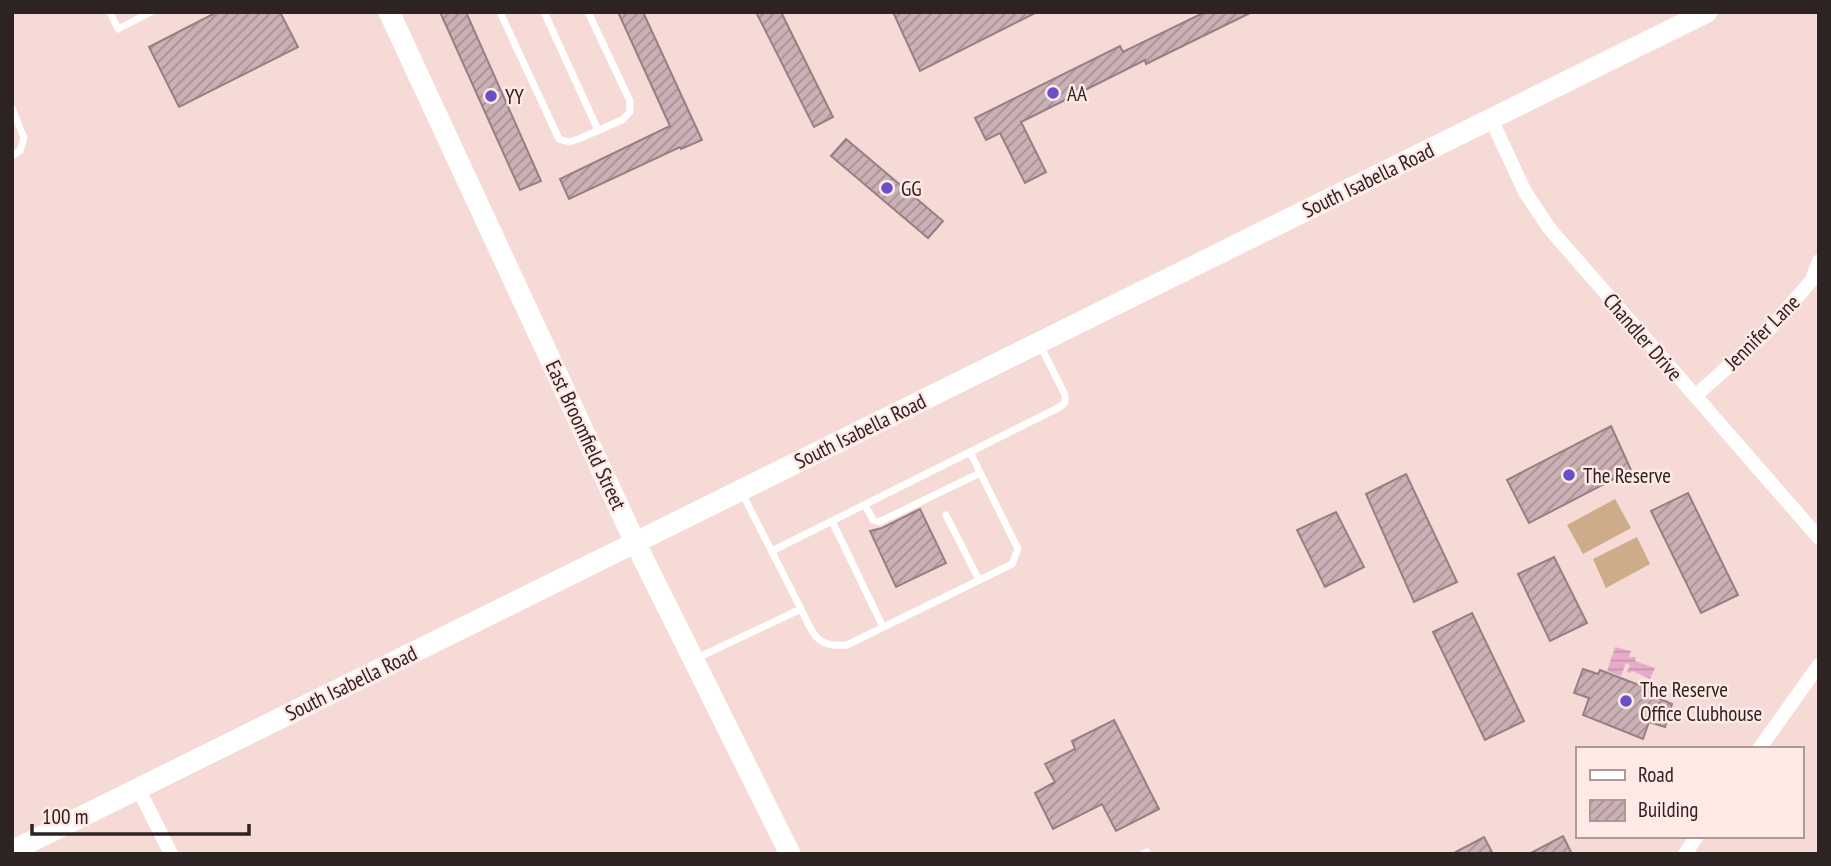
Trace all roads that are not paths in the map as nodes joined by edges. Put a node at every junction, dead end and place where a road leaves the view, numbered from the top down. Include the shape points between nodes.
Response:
1 (110, 12) edge
2 (151, 12) edge
3 (390, 12) edge
4 (500, 12) edge
5 (544, 12) edge
6 (588, 12) edge
7 (1707, 12) edge
8 (12, 108) edge
9 (1491, 119) junction
10 (598, 130) junction
11 (12, 156) edge
12 (1819, 261) edge
13 (1039, 342) junction
14 (1695, 396) junction
15 (970, 452) junction
16 (980, 473) junction
17 (741, 490) junction
18 (865, 505) junction
19 (946, 516) dead end
20 (832, 521) junction
21 (1819, 538) edge
22 (635, 542) junction
23 (772, 551) junction
24 (979, 580) junction
25 (801, 609) junction
26 (883, 627) junction
27 (694, 659) junction
28 (1819, 665) edge
29 (1760, 747) edge
30 (138, 789) junction
31 (1696, 838) edge
32 (12, 851) edge
33 (170, 854) edge
34 (790, 854) edge
35 (1685, 854) edge

1 - 2 lane via 118,29
3 - 22 main road, East Broomfield Street
4 - 10 lane via 559,139 569,142
5 - 10 lane
6 - 10 lane via 630,101 630,112 622,120
7 - 9 main road, South Isabella Road
8 - 11 lane via 24,138 20,151
9 - 13 main road, South Isabella Road
9 - 14 street, Chandler Drive via 1525,192 1549,228
12 - 14 street, Jennifer Lane via 1812,280 1765,334
13 - 15 lane via 1065,402
13 - 17 main road, South Isabella Road
14 - 21 street, Chandler Drive
15 - 16 lane
15 - 18 lane
16 - 18 lane via 879,522
16 - 24 lane via 1018,549 1012,564
17 - 22 main road, South Isabella Road
17 - 23 lane
18 - 20 lane
19 - 24 lane
20 - 23 lane
20 - 26 lane
22 - 27 main road, East Broomfield Street
22 - 30 main road, South Isabella Road
23 - 25 lane
24 - 26 lane
25 - 26 lane via 819,641 831,647 847,645
25 - 27 lane
27 - 34 main road, East Broomfield Street
28 - 29 street
30 - 32 main road, South Isabella Road
30 - 33 street
31 - 35 street

